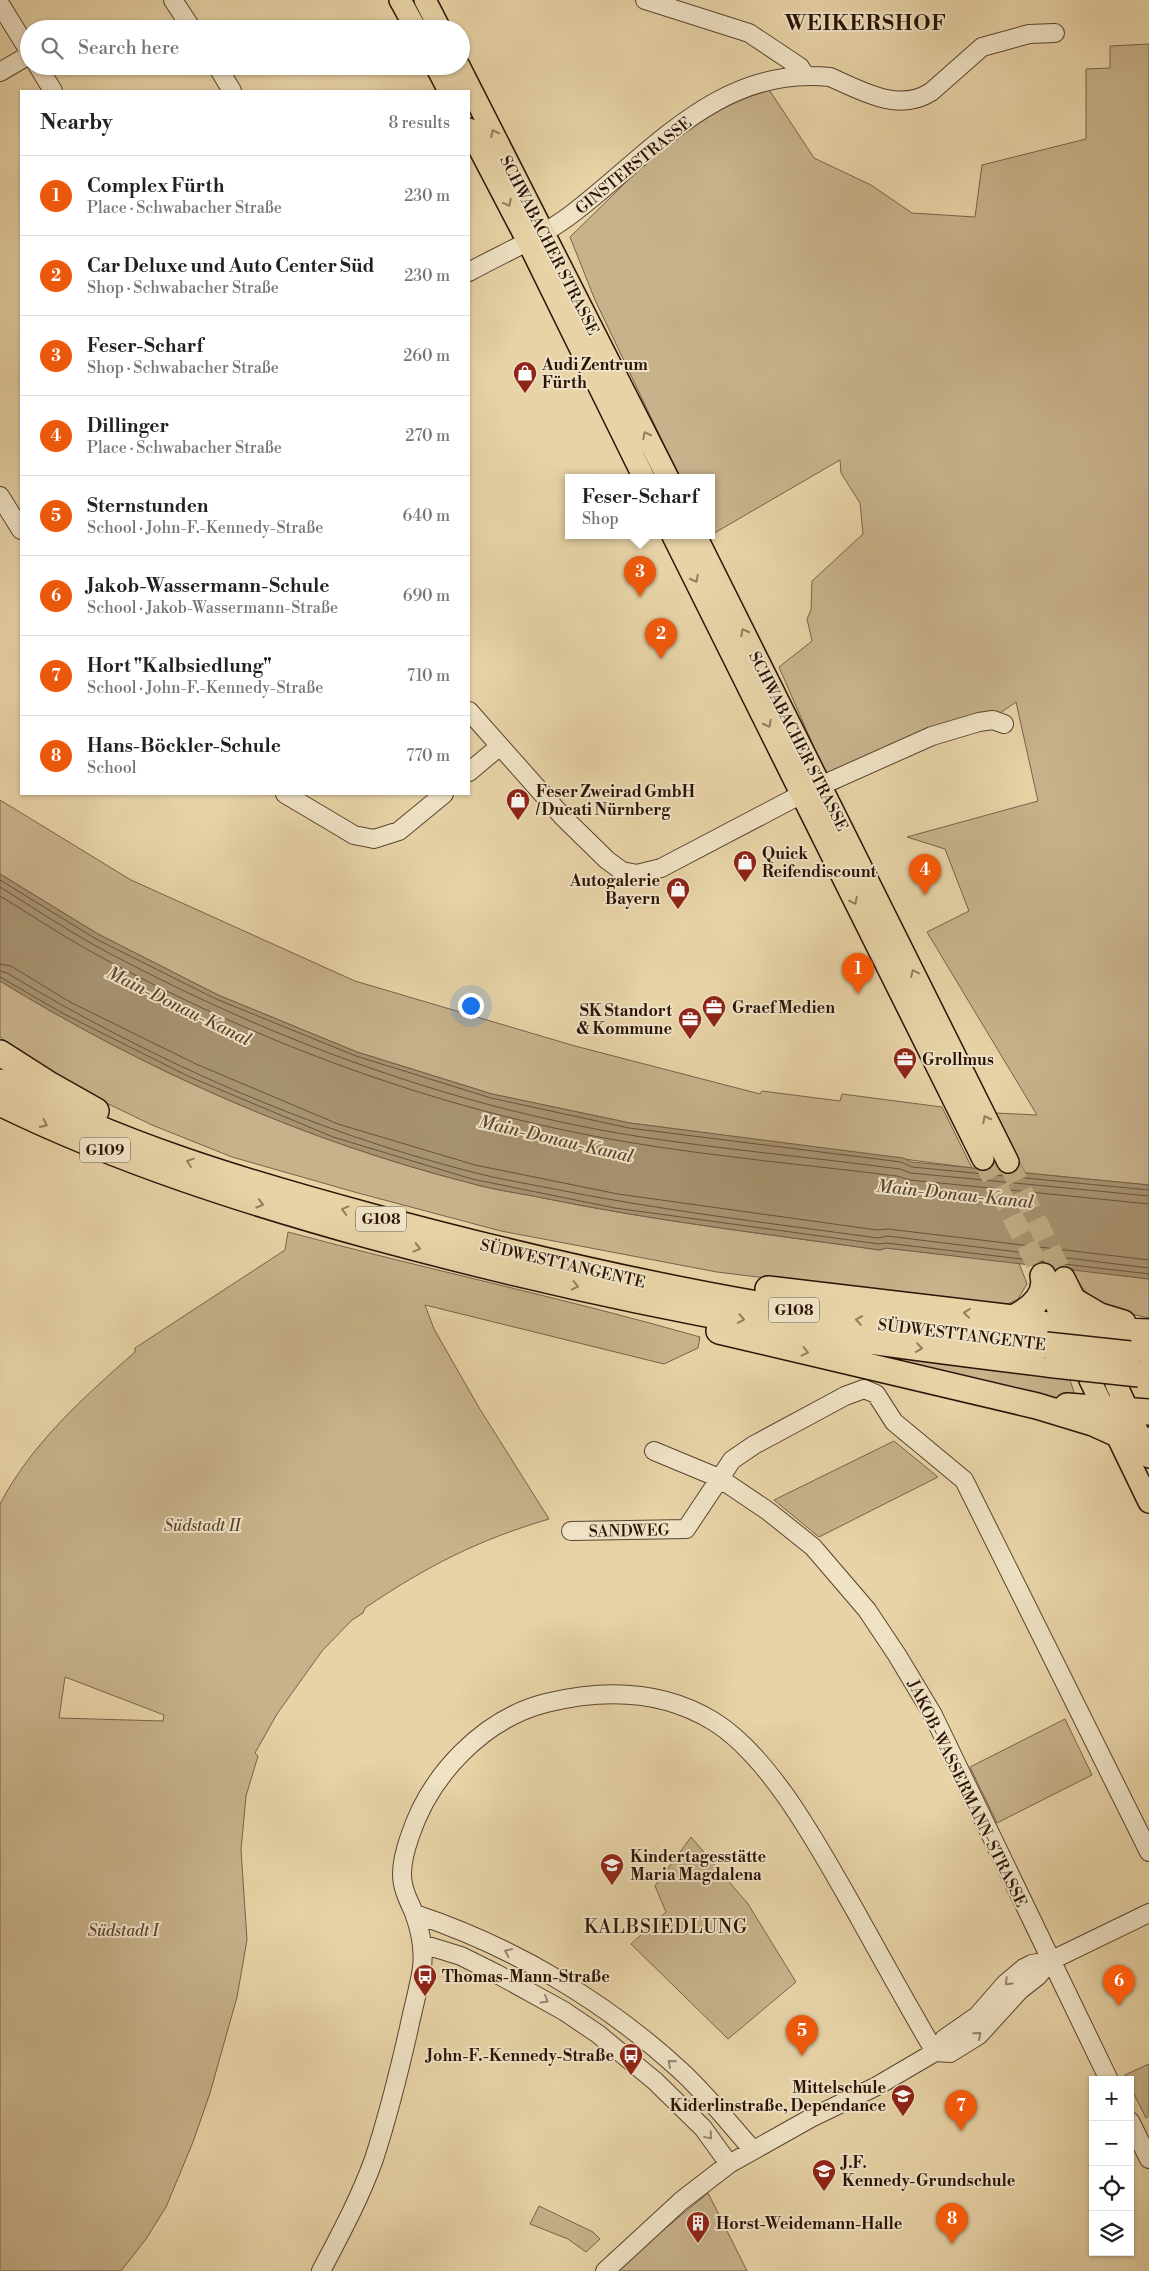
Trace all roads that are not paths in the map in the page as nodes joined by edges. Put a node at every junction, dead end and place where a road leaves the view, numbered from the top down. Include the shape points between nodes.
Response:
1 (173, 0) edge
2 (400, 0) edge
3 (425, 0) edge
4 (645, 0) edge
5 (0, 4) edge
6 (186, 20) edge
7 (411, 20) edge
8 (435, 20) edge
9 (1055, 33) dead end
10 (20, 38) edge
11 (771, 50) junction
12 (20, 59) edge
13 (0, 72) edge
14 (43, 75) edge
15 (222, 75) edge
16 (441, 75) edge
17 (463, 75) edge
18 (804, 75) junction
19 (770, 80) junction
20 (52, 90) edge
21 (231, 90) edge
22 (448, 90) edge
23 (470, 90) edge
24 (470, 91) edge
25 (470, 131) edge
26 (535, 236) junction
27 (470, 271) edge
28 (642, 474) edge
29 (666, 474) edge
30 (0, 496) edge
31 (20, 526) edge
32 (674, 539) edge
33 (698, 539) edge
34 (470, 711) edge
35 (1004, 724) dead end
36 (500, 746) junction
37 (470, 771) edge
38 (822, 784) junction
39 (802, 794) junction
40 (287, 795) edge
41 (443, 795) edge
42 (0, 1052) edge
43 (0, 1082) edge
44 (0, 1103) edge
45 (161, 1152) junction
46 (983, 1160) tunnel mouth
47 (1008, 1162) tunnel mouth
48 (216, 1181) junction
49 (545, 1260) junction
50 (1054, 1277) junction
51 (625, 1297) junction
52 (1076, 1302) junction
53 (1013, 1318) junction
54 (1149, 1331) edge
55 (1081, 1335) junction
56 (1050, 1355) junction
57 (1142, 1365) edge
58 (1090, 1380) dead end
59 (1116, 1384) dead end
60 (1037, 1406) junction
61 (1103, 1408) junction
62 (1138, 1411) edge
63 (1114, 1432) junction
64 (1148, 1448) edge
65 (654, 1451) dead end
66 (719, 1478) junction
67 (1149, 1502) edge
68 (571, 1531) dead end
69 (1149, 1852) edge
70 (1149, 1913) edge
71 (414, 1914) junction
72 (422, 1944) junction
73 (1050, 1961) junction
74 (935, 2052) junction
75 (1108, 2076) edge
76 (1134, 2129) edge
77 (752, 2149) junction
78 (1149, 2159) edge
79 (729, 2164) junction
80 (321, 2271) edge
81 (606, 2271) edge

1 - 6 street
2 - 7 main road
3 - 8 main road
4 - 11 street via 749,33
5 - 10 street
9 - 18 street, GINSTERSTRASSE via 1029,34 982,47 923,97 907,101 880,99 830,77
11 - 18 street via 800,68
11 - 19 street
12 - 13 street
14 - 20 street
15 - 21 street
16 - 22 main road
23 -> 17 main road, SCHWABACHER STRASSE
18 - 19 street, GINSTERSTRASSE
19 - 26 street, GINSTERSTRASSE via 730,93 702,110 652,145 577,211
26 -> 24 main road, SCHWABACHER STRASSE
25 -> 26 main road, SCHWABACHER STRASSE
26 - 27 street, GINSTERSTRASSE
26 - 28 main road, SCHWABACHER STRASSE
29 -> 26 main road, SCHWABACHER STRASSE
30 - 31 street
32 -> 39 main road, SCHWABACHER STRASSE
38 -> 33 main road, SCHWABACHER STRASSE
34 - 36 street
35 - 38 street via 994,720 979,722 932,736
36 - 37 street
36 - 39 street via 593,848 622,871 637,874 661,868
38 - 39 street
47 -> 38 main road, SCHWABACHER STRASSE
39 -> 46 main road, SCHWABACHER STRASSE
40 - 41 street via 354,835 374,839 400,831
42 - 45 highway
43 - 45 highway, SÜDWESTTANGENTE / G109
44 -> 48 highway, SÜDWESTTANGENTE / G109 via 86,1143
48 -> 45 highway, SÜDWESTTANGENTE / G109
49 -> 48 highway, SÜDWESTTANGENTE / G108 via 326,1204
48 -> 51 highway, SÜDWESTTANGENTE / G108 via 422,1250
53 -> 49 highway via 792,1292 641,1268
56 -> 49 highway, SÜDWESTTANGENTE / G108 via 921,1330 790,1310
50 - 52 main road
50 - 53 highway via 1037,1300
50 - 55 main road
51 -> 56 highway, SÜDWESTTANGENTE / G108 via 918,1348
51 -> 60 highway via 680,1321
52 - 54 highway via 1100,1316
52 - 55 main road
53 - 55 highway
54 - 55 highway
56 - 57 highway, SÜDWESTTANGENTE / G108, bridge
58 - 61 main road
59 - 62 main road
60 - 61 highway
60 - 63 highway
61 - 62 highway
61 - 63 main road
62 - 64 main road
63 - 67 main road
65 - 66 street, JAKOB-WASSERMANN-STRASSE
66 - 68 street, SANDWEG via 686,1529
66 - 69 street via 732,1460 754,1445 845,1396 864,1389 876,1394 894,1422 964,1480
66 - 73 street, JAKOB-WASSERMANN-STRASSE via 813,1547 867,1610 933,1716
70 - 73 street
71 - 72 street
71 - 74 street via 402,1882 410,1836 440,1778 477,1740 532,1706 580,1694 616,1693 671,1701 716,1722 755,1756 771,1777 824,1856
77 -> 71 street via 682,2072 583,1995 513,1954
72 -> 79 street via 461,1956 497,1974 598,2034 655,2081 702,2128
72 - 80 street via 422,1967 397,2086 373,2162
73 - 74 street via 979,2035 950,2053
73 - 75 street, JAKOB-WASSERMANN-STRASSE
74 - 77 street via 877,2086
76 - 78 street
77 - 79 street
79 - 81 street via 681,2201

